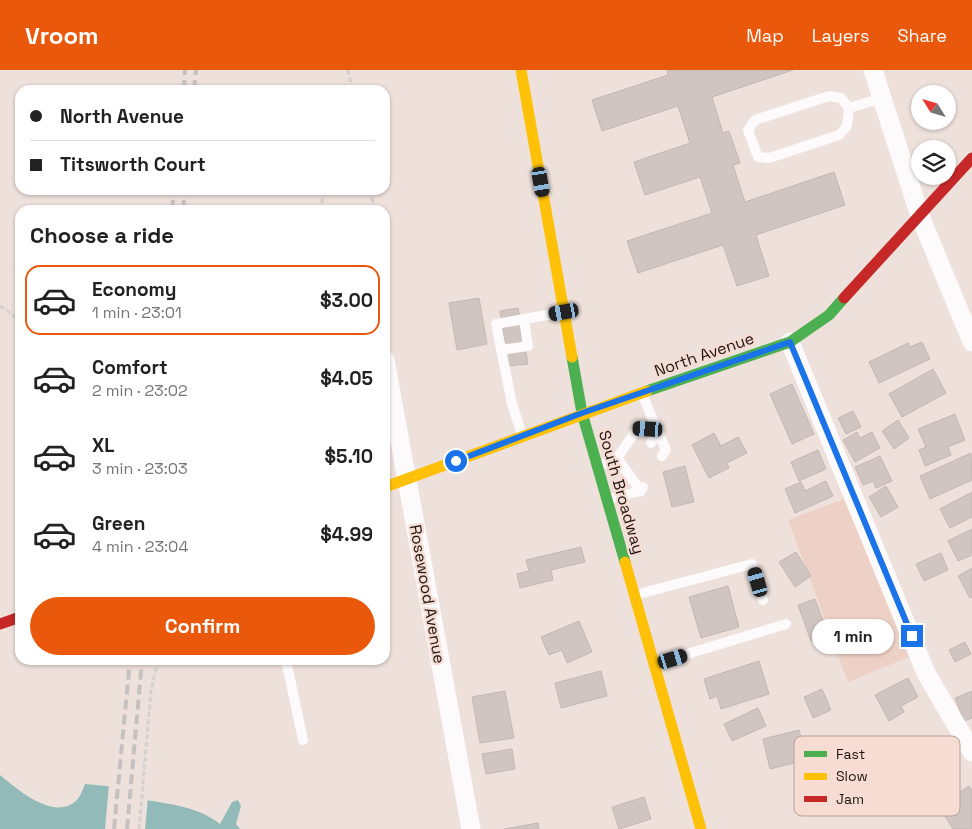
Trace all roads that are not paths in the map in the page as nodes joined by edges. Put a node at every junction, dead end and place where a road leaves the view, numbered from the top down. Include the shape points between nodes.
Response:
1 (521, 70) edge
2 (873, 70) edge
3 (882, 98) junction
4 (849, 108) junction
5 (972, 158) edge
6 (920, 216) junction
7 (564, 312) junction
8 (524, 319) junction
9 (790, 342) junction
10 (972, 342) edge
11 (501, 350) junction
12 (390, 386) edge
13 (641, 393) junction
14 (582, 413) junction
15 (659, 429) junction
16 (522, 436) junction
17 (651, 443) dead end
18 (662, 456) dead end
19 (617, 458) junction
20 (598, 466) junction
21 (408, 479) junction
22 (390, 485) edge
23 (607, 500) junction
24 (634, 595) junction
25 (763, 600) dead end
26 (15, 619) edge
27 (0, 624) edge
28 (786, 624) dead end
29 (654, 664) junction
30 (287, 665) edge
31 (303, 740) dead end
32 (972, 752) edge
33 (471, 829) edge
34 (701, 829) edge

1 - 7 street, South Broadway
2 - 3 street
3 - 4 lane
3 - 6 street
4 - 4 lane via 847,126 839,135 769,158 758,157 748,130 755,120 828,96 841,98
5 - 6 street, North Avenue
6 - 9 street, North Avenue via 829,315
6 - 10 street
7 - 8 lane
7 - 14 street, South Broadway
8 - 11 lane via 528,346
8 - 11 lane via 496,324
9 - 13 street, North Avenue
9 - 32 street via 926,673
11 - 16 lane
12 - 21 street, Rosewood Avenue
13 - 14 street, North Avenue
13 - 15 lane
14 - 16 street, North Avenue
14 - 20 street, South Broadway
15 - 17 lane
15 - 18 lane via 666,450
15 - 19 lane via 638,428
16 - 21 street, North Avenue
19 - 20 lane
19 - 23 lane via 642,489
20 - 23 street, South Broadway
21 - 22 street, North Avenue
21 - 33 street, Rosewood Avenue
23 - 24 street, South Broadway
24 - 25 lane via 752,564
24 - 29 street, South Broadway
26 - 27 street
28 - 29 lane
29 - 34 street, South Broadway
30 - 31 lane

